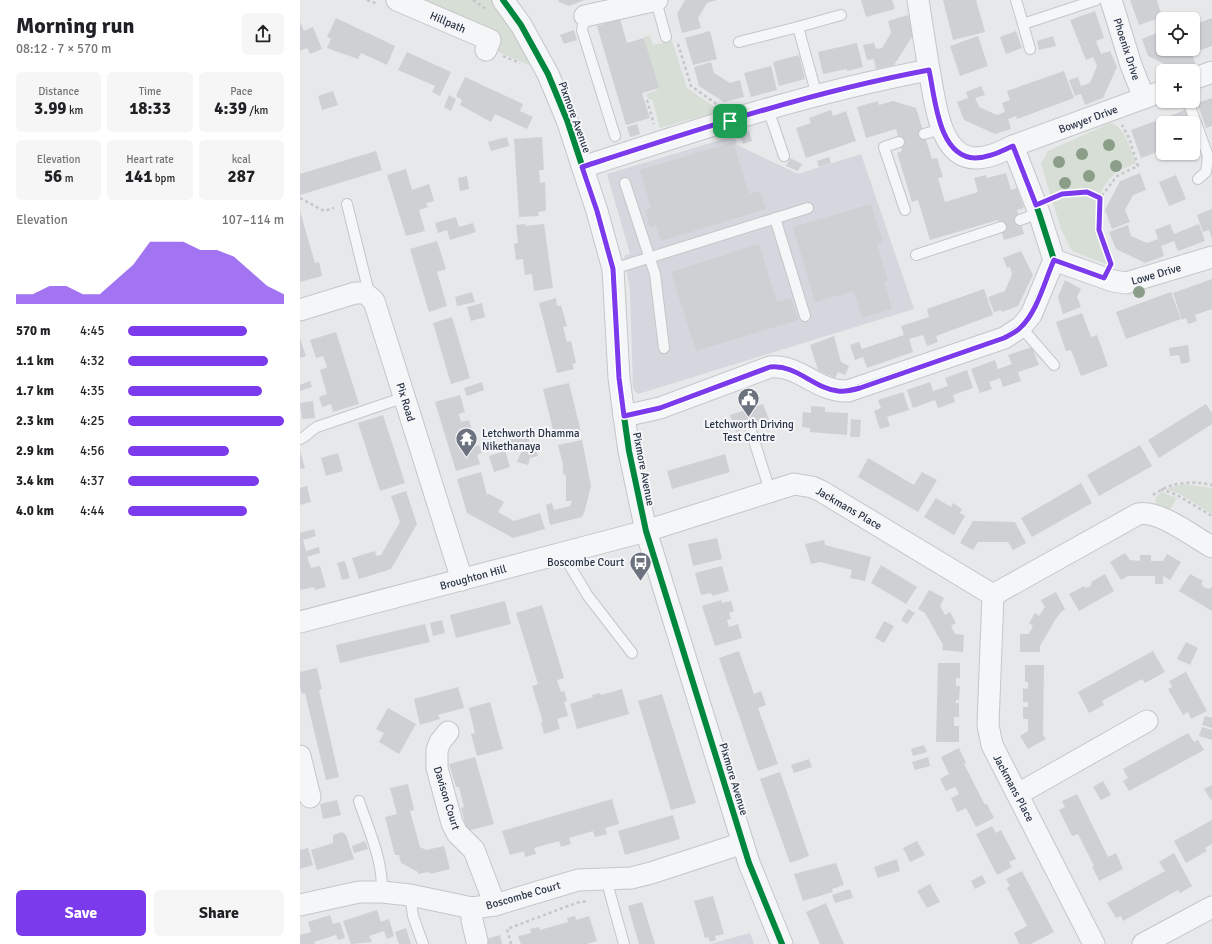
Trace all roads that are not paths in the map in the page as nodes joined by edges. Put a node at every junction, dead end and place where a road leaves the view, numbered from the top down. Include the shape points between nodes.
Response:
1 (397, 0) edge
2 (503, 0) edge
3 (656, 0) edge
4 (918, 0) edge
5 (1016, 0) edge
6 (1096, 0) edge
7 (1111, 0) edge
8 (616, 4) edge
9 (585, 16) joint
10 (841, 16) dead end
11 (1023, 24) junction
12 (798, 26) junction
13 (666, 37) road end
14 (739, 42) dead end
15 (1030, 49) dead end
16 (486, 50) dead end
17 (929, 70) junction
18 (1212, 72) edge
19 (1200, 76) edge
20 (1156, 94) edge
21 (817, 96) junction
22 (1144, 98) junction
23 (1191, 108) edge
24 (768, 109) junction
25 (615, 136) dead end
26 (900, 142) dead end
27 (1013, 146) junction
28 (784, 156) dead end
29 (582, 167) junction
30 (1198, 179) dead end
31 (625, 183) dead end
32 (347, 204) road end
33 (808, 208) dead end
34 (1038, 209) junction
35 (905, 210) dead end
36 (775, 218) junction
37 (1020, 220) dead end
38 (1001, 227) dead end
39 (916, 255) dead end
40 (1212, 257) edge
41 (650, 258) junction
42 (1054, 260) junction
43 (613, 269) junction
44 (370, 297) junction
45 (300, 310) edge
46 (805, 316) dead end
47 (1021, 327) junction
48 (664, 348) dead end
49 (1054, 365) dead end
50 (405, 397) junction
51 (624, 416) junction
52 (751, 431) dead end
53 (300, 439) edge
54 (770, 491) junction
55 (646, 531) junction
56 (1212, 547) edge
57 (562, 554) junction
58 (462, 580) junction
59 (993, 595) junction
60 (300, 622) edge
61 (632, 653) dead end
62 (1147, 721) dead end
63 (448, 732) dead end
64 (300, 756) edge
65 (1018, 794) junction
66 (310, 797) dead end
67 (359, 801) dead end
68 (743, 843) junction
69 (606, 879) junction
70 (382, 892) junction
71 (410, 895) junction
72 (300, 905) edge
73 (494, 905) junction
74 (1212, 907) edge
75 (472, 908) junction
76 (477, 941) dead end
77 (423, 944) edge
78 (624, 944) edge
79 (782, 944) edge
80 (1094, 944) edge
81 (1143, 944) edge

1 - 16 street, Hillpath via 490,40
2 - 29 street, Pixmore Avenue via 521,25 548,74 567,120
3 - 8 street
3 - 13 lane
4 - 17 street, Bowyer Drive
5 - 11 lane
6 - 11 lane
7 - 22 street, Phoenix Drive
8 - 9 street
9 - 25 lane via 582,30
10 - 12 lane
11 - 15 lane
12 - 14 lane
12 - 21 lane
17 - 21 street via 898,75
17 - 27 street, Bowyer Drive via 933,132 953,150 968,157 992,155
18 - 19 street
20 - 22 street, Bowyer Drive
21 - 24 street
22 - 27 street, Bowyer Drive
23 - 30 lane via 1208,156 1206,172
24 - 28 lane
24 - 29 street
26 - 35 lane via 884,147
27 - 34 street
29 - 43 street, Pixmore Avenue
31 - 41 lane
32 - 44 lane
33 - 36 lane
34 - 37 lane
34 - 42 street
36 - 41 lane
36 - 46 lane
38 - 39 lane
40 - 42 street, Lowe Drive via 1126,283
41 - 43 lane
41 - 48 lane via 655,274
42 - 47 street via 1031,315
43 - 51 street, Pixmore Avenue via 619,378
44 - 45 street via 365,293 355,293
44 - 50 street, Pix Road via 378,308
47 - 49 lane
47 - 51 street via 1004,338 848,391 829,389 784,367 770,367 660,408
50 - 53 lane via 317,426
50 - 58 street, Pix Road
51 - 55 street, Pixmore Avenue
52 - 54 lane
54 - 55 street, Jackmans Place
54 - 59 street, Jackmans Place via 794,484 821,491
55 - 57 street, Broughton Hill
55 - 68 street, Pixmore Avenue
56 - 59 street via 1156,515 1138,514
57 - 58 street, Broughton Hill
57 - 61 lane via 588,596
58 - 60 street, Broughton Hill
59 - 65 street, Jackmans Place via 988,726 990,738
62 - 65 street
63 - 73 street, Davison Court via 440,742 437,768 452,823 457,833 474,850
64 - 66 street
65 - 80 street, Jackmans Place
67 - 70 lane via 380,863
68 - 69 street, Boscombe Court via 651,873 631,878
68 - 79 street, Pixmore Avenue
69 - 73 street, Boscombe Court via 578,880
69 - 78 lane
70 - 71 street, Boscombe Court
70 - 72 street, Boscombe Court via 359,892
71 - 75 street, Boscombe Court
71 - 77 lane via 413,916
73 - 75 street, Boscombe Court
74 - 81 street
75 - 76 street

